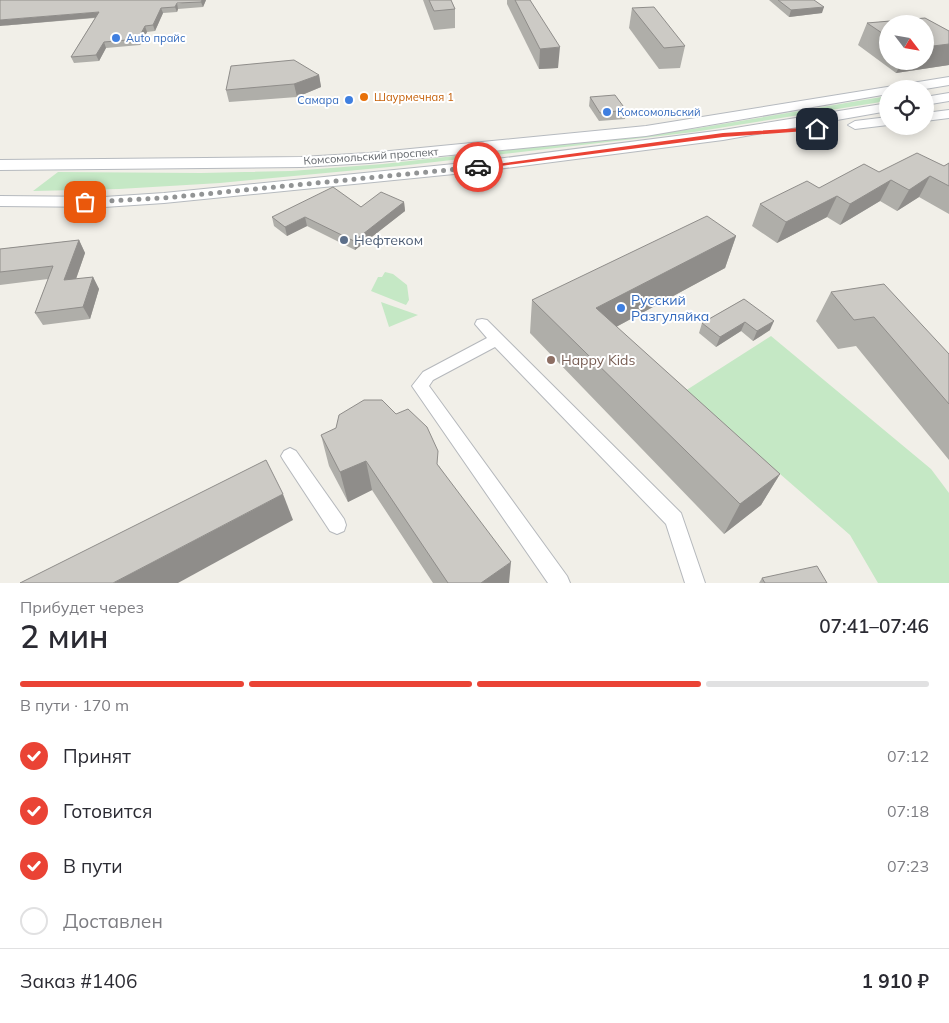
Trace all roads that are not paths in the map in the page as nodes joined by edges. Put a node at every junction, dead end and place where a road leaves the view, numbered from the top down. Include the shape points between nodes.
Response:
1 (949, 81) edge
2 (934, 83) edge
3 (879, 91) edge
4 (949, 97) edge
5 (934, 100) edge
6 (879, 109) edge
7 (949, 114) edge
8 (934, 116) edge
9 (879, 122) edge
10 (723, 135) junction
11 (0, 165) edge
12 (19, 165) junction
13 (0, 181) edge
14 (0, 202) edge
15 (482, 324) dead end
16 (496, 340) junction
17 (290, 456) dead end
18 (337, 525) dead end
19 (560, 583) edge
20 (695, 583) edge

1 - 2 main road
3 - 12 main road, Комсомольский проспект via 646,130 369,158 301,162
4 - 5 main road
6 - 10 main road, Комсомольский проспект
7 - 8 main road
9 - 10 main road
10 - 14 main road, Комсомольский проспект via 474,167 164,198 104,202
11 - 12 main road, Комсомольский проспект
12 - 13 main road
15 - 16 street
16 - 19 street via 428,376 420,386
16 - 20 street via 674,519
17 - 18 street

